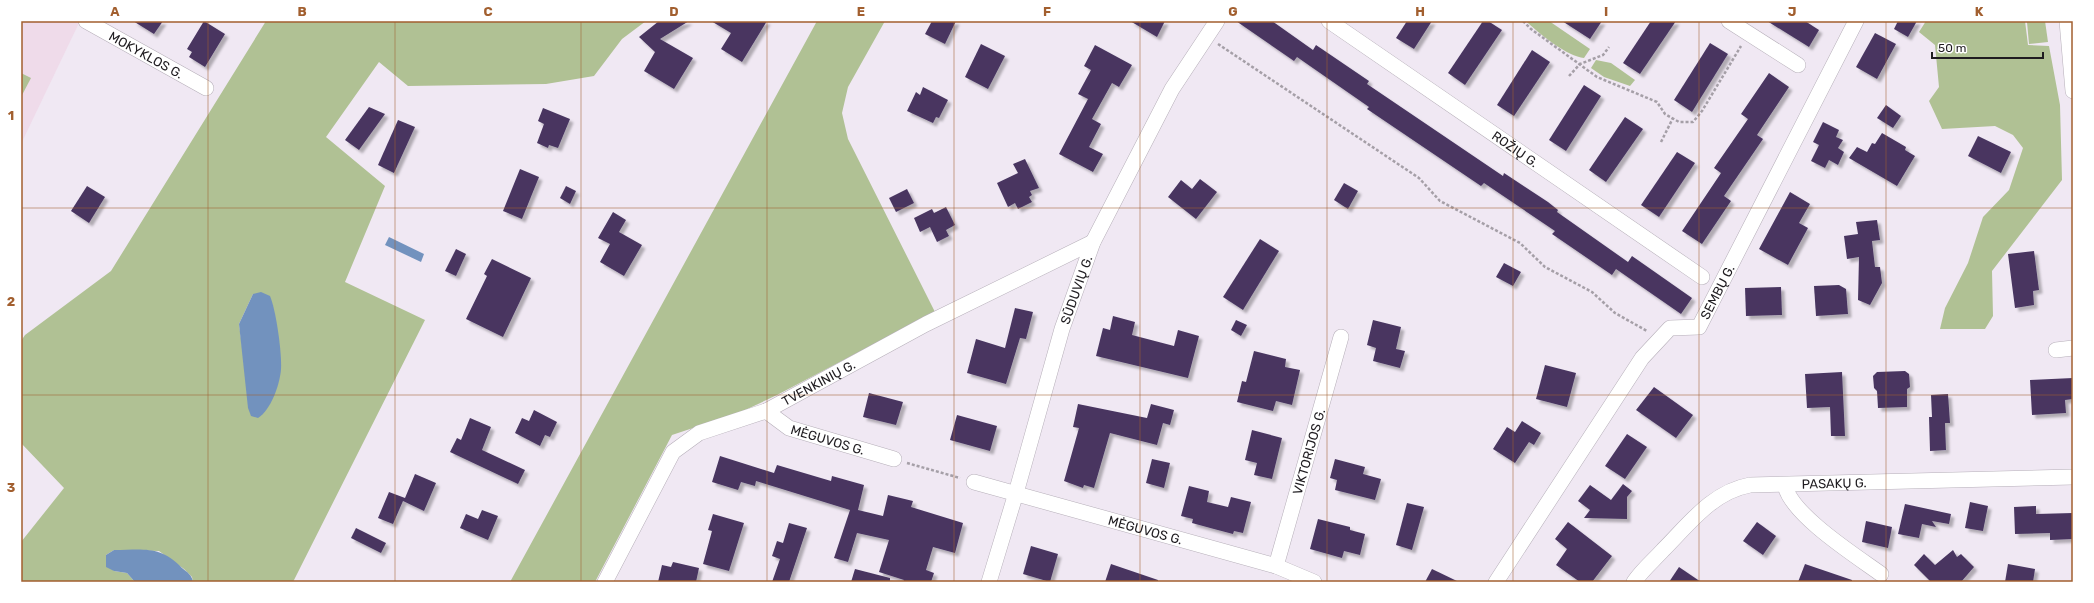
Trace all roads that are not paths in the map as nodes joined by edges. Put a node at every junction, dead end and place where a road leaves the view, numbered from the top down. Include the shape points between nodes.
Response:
1 (86, 21) edge
2 (1217, 21) edge
3 (1329, 21) edge
4 (1729, 21) edge
5 (1856, 21) edge
6 (2067, 21) edge
7 (1798, 65) dead end
8 (206, 88) dead end
9 (2073, 91) edge
10 (1093, 242) junction
11 (1702, 277) dead end
12 (1341, 337) dead end
13 (2073, 348) edge
14 (2056, 350) dead end
15 (766, 411) junction
16 (894, 459) road end
17 (2073, 477) edge
18 (974, 482) road end
19 (1785, 485) junction
20 (1016, 493) junction
21 (1276, 566) junction
22 (1880, 574) dead end
23 (605, 582) edge
24 (989, 582) edge
25 (1314, 582) edge
26 (1496, 582) edge
27 (1634, 582) edge

1 - 8 street, MOKYKLOS G.
2 - 10 street, SŪDUVIŲ G. via 1172,89
3 - 11 street, ROŽIŲ G.
4 - 7 street
5 - 26 street, SEMBŲ G. via 1699,327 1670,328 1642,358
6 - 9 street
10 - 15 street, TVENKINIŲ G. via 926,324
10 - 20 street, SŪDUVIŲ G. via 1062,329
12 - 21 street, VIKTORIJOS G.
13 - 14 street
15 - 16 street, MĖGUVOS G. via 789,428
15 - 23 street, TVENKINIŲ G. via 699,433 673,452
17 - 19 street, PASAKŲ G.
18 - 20 street, MĖGUVOS G.
19 - 22 street via 1796,507
19 - 27 street, PASAKŲ G. via 1750,485 1722,494 1700,511
20 - 21 street, MĖGUVOS G.
20 - 24 street, SŪDUVIŲ G.
21 - 25 street, MĖGUVOS G.

